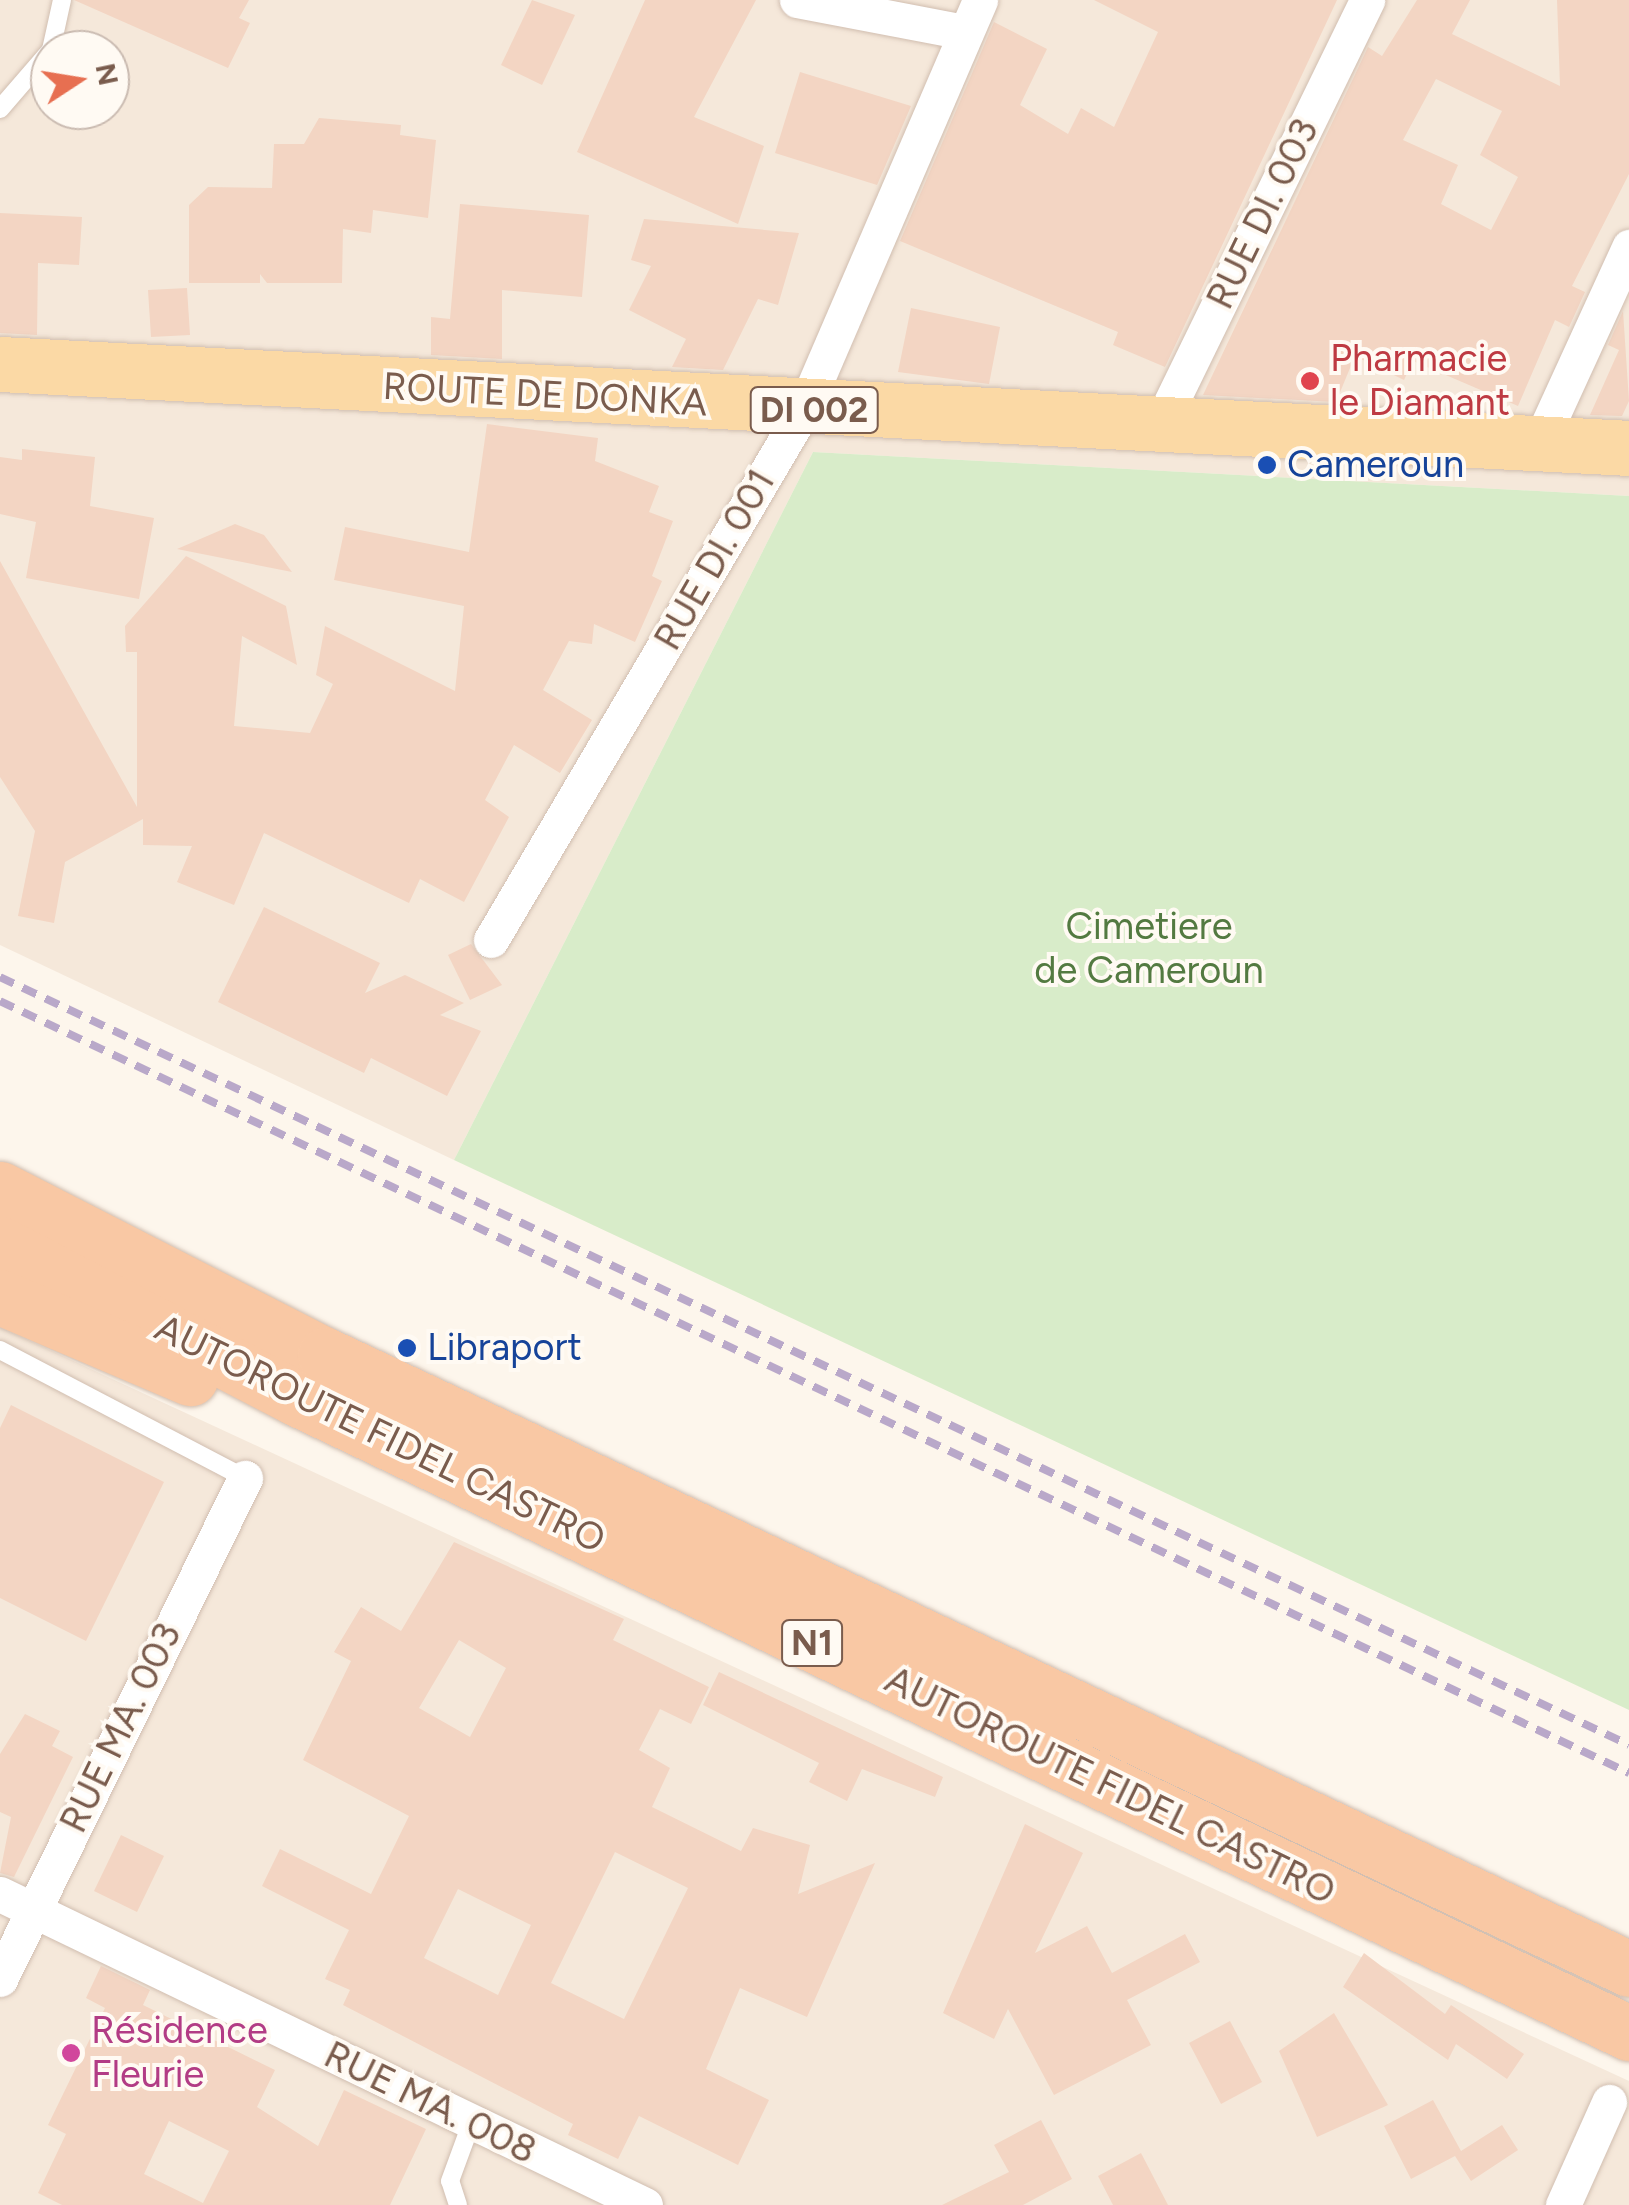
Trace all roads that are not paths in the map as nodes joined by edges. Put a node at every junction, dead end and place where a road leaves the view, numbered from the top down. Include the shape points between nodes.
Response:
1 (62, 0) edge
2 (797, 0) edge
3 (1367, 0) edge
4 (973, 16) edge
5 (55, 30) edge
6 (30, 74) edge
7 (0, 109) edge
8 (1629, 247) edge
9 (1, 365) edge
10 (804, 409) junction
11 (1160, 427) junction
12 (1539, 444) junction
13 (1629, 448) edge
14 (491, 940) dead end
15 (0, 1189) edge
16 (0, 1244) edge
17 (0, 1297) edge
18 (0, 1350) edge
19 (411, 1452) junction
20 (245, 1478) joint
21 (16, 1902) edge
22 (1629, 1969) edge
23 (0, 1980) edge
24 (1629, 2034) edge
25 (1608, 2102) dead end
26 (471, 2124) junction
27 (458, 2205) edge
28 (645, 2205) edge
29 (1563, 2205) edge

1 - 5 lane
2 - 4 street
3 - 11 street, RUE DI. 003
4 - 10 street, RUE DI. 001
6 - 7 lane
8 - 12 street
9 - 10 main road, ROUTE DE DONKA / DI 002
10 - 11 main road, ROUTE DE DONKA / DI 002
10 - 14 street, RUE DI. 001
11 - 12 main road, ROUTE DE DONKA / DI 002
12 - 13 main road, ROUTE DE DONKA / DI 002
15 - 22 highway, AUTOROUTE FIDEL CASTRO / N1 via 325,1356
16 - 19 highway, AUTOROUTE FIDEL CASTRO / N1
17 - 19 highway via 158,1367
18 - 20 lane
19 - 24 highway, AUTOROUTE FIDEL CASTRO / N1
20 - 21 street, RUE MA. 003
21 - 23 street, RUE MA. 003
21 - 26 street, RUE MA. 008
25 - 29 street
26 - 27 lane via 450,2181
26 - 28 street, RUE MA. 008

